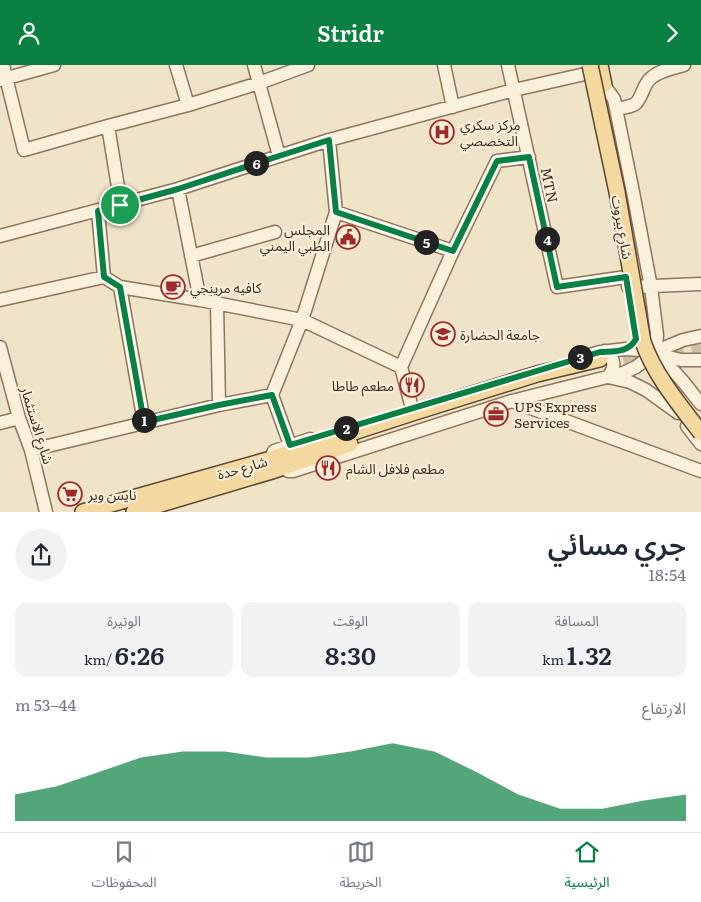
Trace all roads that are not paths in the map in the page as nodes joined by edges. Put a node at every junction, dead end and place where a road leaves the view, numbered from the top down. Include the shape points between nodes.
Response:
1 (3, 65) edge
2 (54, 65) edge
3 (176, 65) edge
4 (254, 65) edge
5 (308, 65) edge
6 (444, 65) edge
7 (508, 65) edge
8 (600, 65) edge
9 (684, 65) edge
10 (586, 68) edge
11 (3, 79) edge
12 (259, 83) junction
13 (604, 85) junction
14 (514, 90) junction
15 (188, 105) junction
16 (453, 107) junction
17 (616, 109) junction
18 (108, 126) junction
19 (329, 140) junction
20 (279, 156) junction
21 (529, 157) junction
22 (178, 189) junction
23 (120, 205) junction
24 (98, 211) junction
25 (336, 212) junction
26 (275, 232) dead end
27 (0, 236) edge
28 (453, 251) junction
29 (191, 257) junction
30 (104, 277) junction
31 (627, 282) junction
32 (701, 284) edge
33 (120, 287) junction
34 (651, 287) junction
35 (0, 300) edge
36 (200, 300) junction
37 (217, 304) junction
38 (302, 320) junction
39 (693, 338) edge
40 (636, 339) junction
41 (657, 341) junction
42 (0, 347) edge
43 (626, 349) junction
44 (652, 353) junction
45 (700, 360) edge
46 (604, 363) junction
47 (401, 367) junction
48 (272, 395) junction
49 (512, 401) junction
50 (701, 404) edge
51 (219, 405) junction
52 (412, 408) junction
53 (678, 413) junction
54 (19, 417) junction
55 (701, 419) edge
56 (144, 422) junction
57 (0, 423) edge
58 (701, 433) edge
59 (701, 444) edge
60 (290, 445) junction
61 (32, 450) junction
62 (273, 465) junction
63 (701, 471) edge
64 (46, 512) edge
65 (84, 512) edge
66 (134, 512) edge

1 - 11 street
2 - 11 street
3 - 15 street
4 - 12 street
5 - 12 street
6 - 16 street
7 - 14 street, MTN
8 - 13 main road, شارع بيروت
9 - 17 street via 651,78 634,105
10 - 14 street
10 - 31 street
10 - 58 main road, شارع بيروت, bridge via 617,192 643,342 661,379
11 - 18 street via 24,150
12 - 15 street
12 - 20 street
13 - 17 street via 614,99
13 - 55 main road, شارع بيروت via 650,339 664,369
14 - 16 street
14 - 21 street, MTN
15 - 18 street
16 - 19 street
17 - 34 street
18 - 23 street
19 - 20 street
19 - 25 street
20 - 22 street
21 - 28 street via 497,161
21 - 31 street, MTN via 557,287
22 - 23 street
22 - 29 street
23 - 24 street
24 - 27 street
24 - 30 street
25 - 28 street
25 - 38 street
26 - 29 street
28 - 47 street
29 - 36 street
30 - 33 street
30 - 35 street
31 - 34 street
31 - 40 street
32 - 34 street
33 - 36 street
33 - 56 street
34 - 41 street
36 - 37 street
37 - 38 street
37 - 51 street
38 - 47 street
38 - 48 street
39 - 41 street
39 - 44 street
39 - 45 street via 692,348
40 - 43 street
40 - 44 street
41 - 44 street
42 - 54 street, شارع الاستثمار
43 - 44 street
43 - 46 street
44 - 45 street via 682,360
44 - 46 street via 623,373
44 - 50 street via 676,373
44 - 53 street via 651,371
46 - 49 street
46 - 52 street via 600,352
46 - 53 street
46 - 62 main road, شارع حدة via 537,374 403,416
47 - 52 street
48 - 51 street
48 - 60 street
49 - 62 street via 293,471
49 - 63 street
51 - 56 street
52 - 60 street
53 - 59 street
54 - 57 street
54 - 61 street, شارع الاستثمار
56 - 61 street
60 - 62 street via 274,451
61 - 64 street, شارع الاستثمار
62 - 65 main road, شارع حدة
62 - 66 main road, شارع حدة

